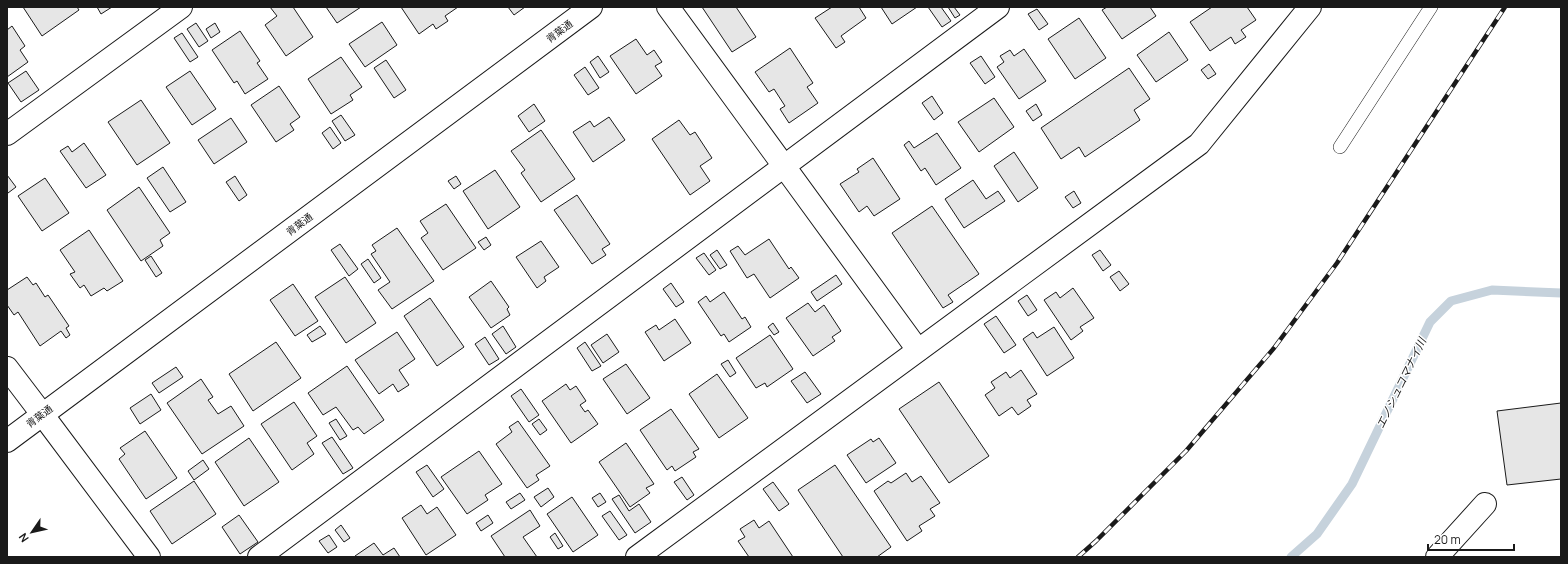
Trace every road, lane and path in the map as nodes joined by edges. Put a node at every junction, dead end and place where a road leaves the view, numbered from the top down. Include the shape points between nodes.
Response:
1 (181, 7) edge
2 (591, 7) edge
3 (668, 7) edge
4 (998, 7) edge
5 (1310, 7) edge
6 (1431, 7) edge
7 (7, 134) edge
8 (1340, 147) dead end
9 (784, 168) junction
10 (918, 350) junction
11 (7, 368) edge
12 (42, 414) junction
13 (7, 441) edge
14 (1485, 504) dead end
15 (149, 557) edge
16 (259, 557) edge
17 (637, 557) edge
18 (1437, 557) edge

1 - 7 street
2 - 12 street, 青葉通
3 - 9 street
4 - 9 street
5 - 10 street via 1199,144
6 - 8 lane
9 - 10 street
9 - 16 street
10 - 17 street
11 - 12 street
12 - 13 street, 青葉通
12 - 15 street
14 - 18 street

